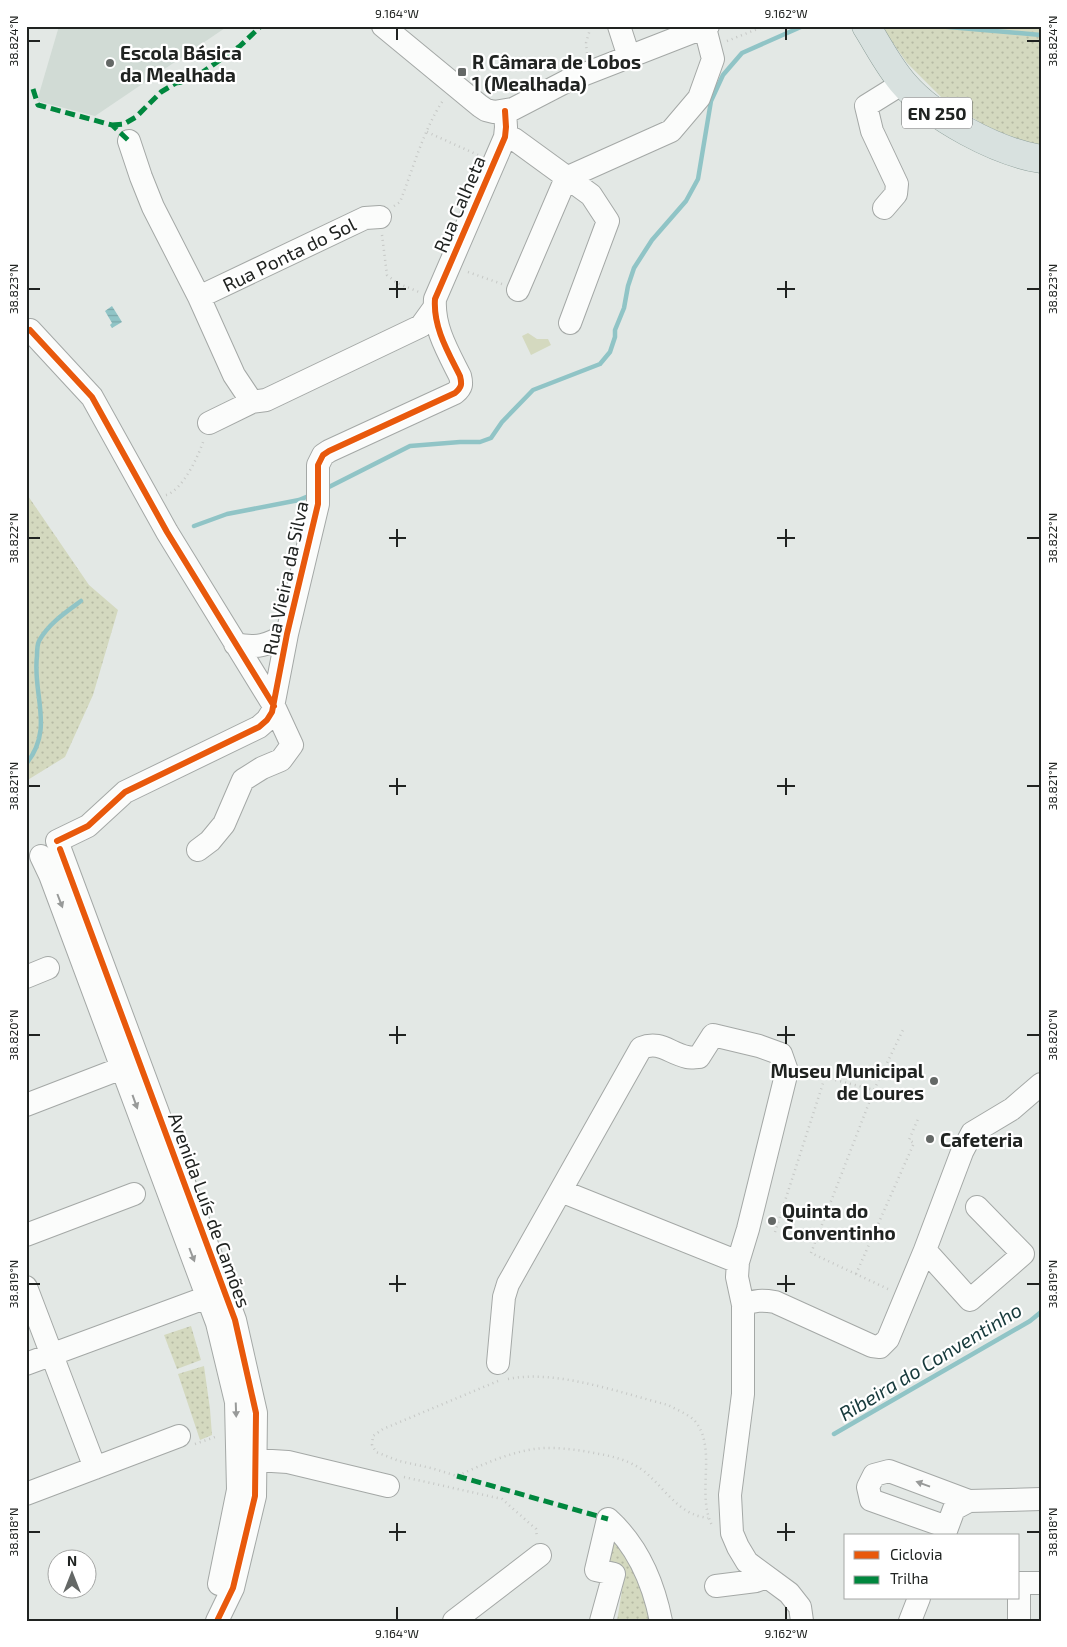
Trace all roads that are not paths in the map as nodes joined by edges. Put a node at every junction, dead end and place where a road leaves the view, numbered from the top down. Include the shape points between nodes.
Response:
1 (619, 26) edge
2 (866, 26) edge
3 (394, 30) edge
4 (708, 34) edge
5 (629, 57) junction
6 (903, 83) junction
7 (505, 111) junction
8 (129, 141) dead end
9 (500, 147) junction
10 (1041, 159) edge
11 (566, 178) junction
12 (884, 208) dead end
13 (380, 217) road end
14 (518, 290) road end
15 (198, 298) junction
16 (435, 304) junction
17 (570, 323) dead end
18 (30, 330) dead end
19 (252, 402) junction
20 (209, 423) road end
21 (287, 634) junction
22 (235, 644) junction
23 (274, 706) junction
24 (44, 849) edge
25 (198, 850) dead end
26 (48, 968) dead end
27 (26, 977) edge
28 (131, 1065) junction
29 (1041, 1084) edge
30 (26, 1105) edge
31 (561, 1191) junction
32 (134, 1194) dead end
33 (977, 1207) dead end
34 (26, 1235) edge
35 (925, 1250) junction
36 (738, 1262) junction
37 (26, 1287) edge
38 (216, 1294) junction
39 (743, 1306) junction
40 (52, 1354) junction
41 (498, 1363) dead end
42 (26, 1364) edge
43 (179, 1436) road end
44 (256, 1460) junction
45 (96, 1468) junction
46 (388, 1486) road end
47 (26, 1494) edge
48 (1041, 1500) edge
49 (969, 1501) junction
50 (945, 1531) edge
51 (540, 1555) road end
52 (767, 1577) junction
53 (1020, 1583) edge
54 (1041, 1583) edge
55 (716, 1586) dead end
56 (918, 1600) edge
57 (924, 1600) edge
58 (1019, 1600) edge
59 (216, 1621) edge
60 (454, 1621) edge
61 (601, 1621) edge
62 (661, 1621) edge
63 (802, 1621) edge
64 (910, 1621) edge
65 (924, 1621) edge
66 (1019, 1621) edge

1 - 5 street
2 - 6 main road, EN 250
3 - 7 street via 486,110
4 - 5 street
4 - 11 street via 713,59 699,98 671,131
5 - 7 street
6 - 10 main road, EN 250 via 940,116 1024,156
6 - 12 street via 866,106 872,131 897,184 896,194
7 - 9 street, Rua Calheta via 506,127
8 - 15 street via 153,206
9 - 11 street via 514,139
9 - 16 street, Rua Calheta
11 - 14 street
11 - 17 street via 591,195 608,221
13 - 15 street, Rua Ponta do Sol via 365,218
15 - 19 street via 234,375
16 - 19 street, Rua Calheta via 421,326 266,400
16 - 21 street, Rua Vieira da Silva via 437,327 460,376 461,388 329,451 320,460 318,504
18 - 22 street, Rua Vieira da Silva via 92,397
19 - 20 street, Rua Calheta
21 - 22 street, Rua Vieira da Silva via 264,646
21 - 23 street, Rua Vieira da Silva
22 - 23 street, Rua Vieira da Silva
23 - 24 street via 259,727 125,792 88,826
23 - 25 street via 292,745 281,760 243,780 224,824
24 - 28 street, Avenida Luís de Camões via 50,875
26 - 27 street
28 - 30 street
28 - 38 street, Avenida Luís de Camões
29 - 35 street via 1012,1109 972,1133
31 - 36 street
31 - 36 street via 641,1048 661,1046 688,1058 699,1057 713,1034 780,1054 787,1071
31 - 41 street via 508,1284
32 - 34 street
33 - 35 street via 1023,1254 970,1300
35 - 39 street via 888,1339 880,1347 775,1302 762,1300
36 - 39 street via 737,1277
37 - 40 street
38 - 40 street
38 - 44 street, Avenida Luís de Camões via 235,1320 256,1413
38 -> 59 street, Avenida Luís de Camões via 217,1323 236,1402 238,1490 218,1585
39 - 52 street via 743,1394 730,1495 732,1533 746,1562
40 - 42 street
40 - 45 street
43 - 45 street
44 - 46 street via 288,1462
44 - 59 street, Avenida Luís de Camões via 255,1496 233,1588
45 - 47 street
48 - 49 street
49 - 50 street via 954,1509
49 -> 50 street via 889,1471 874,1475 868,1487 871,1500
51 - 60 street
52 - 55 street
52 - 63 street via 789,1592 800,1607
53 - 54 street
56 - 64 street
57 - 65 street
58 - 66 street
61 - 62 street via 614,1574 596,1570 608,1519 622,1532 642,1564

